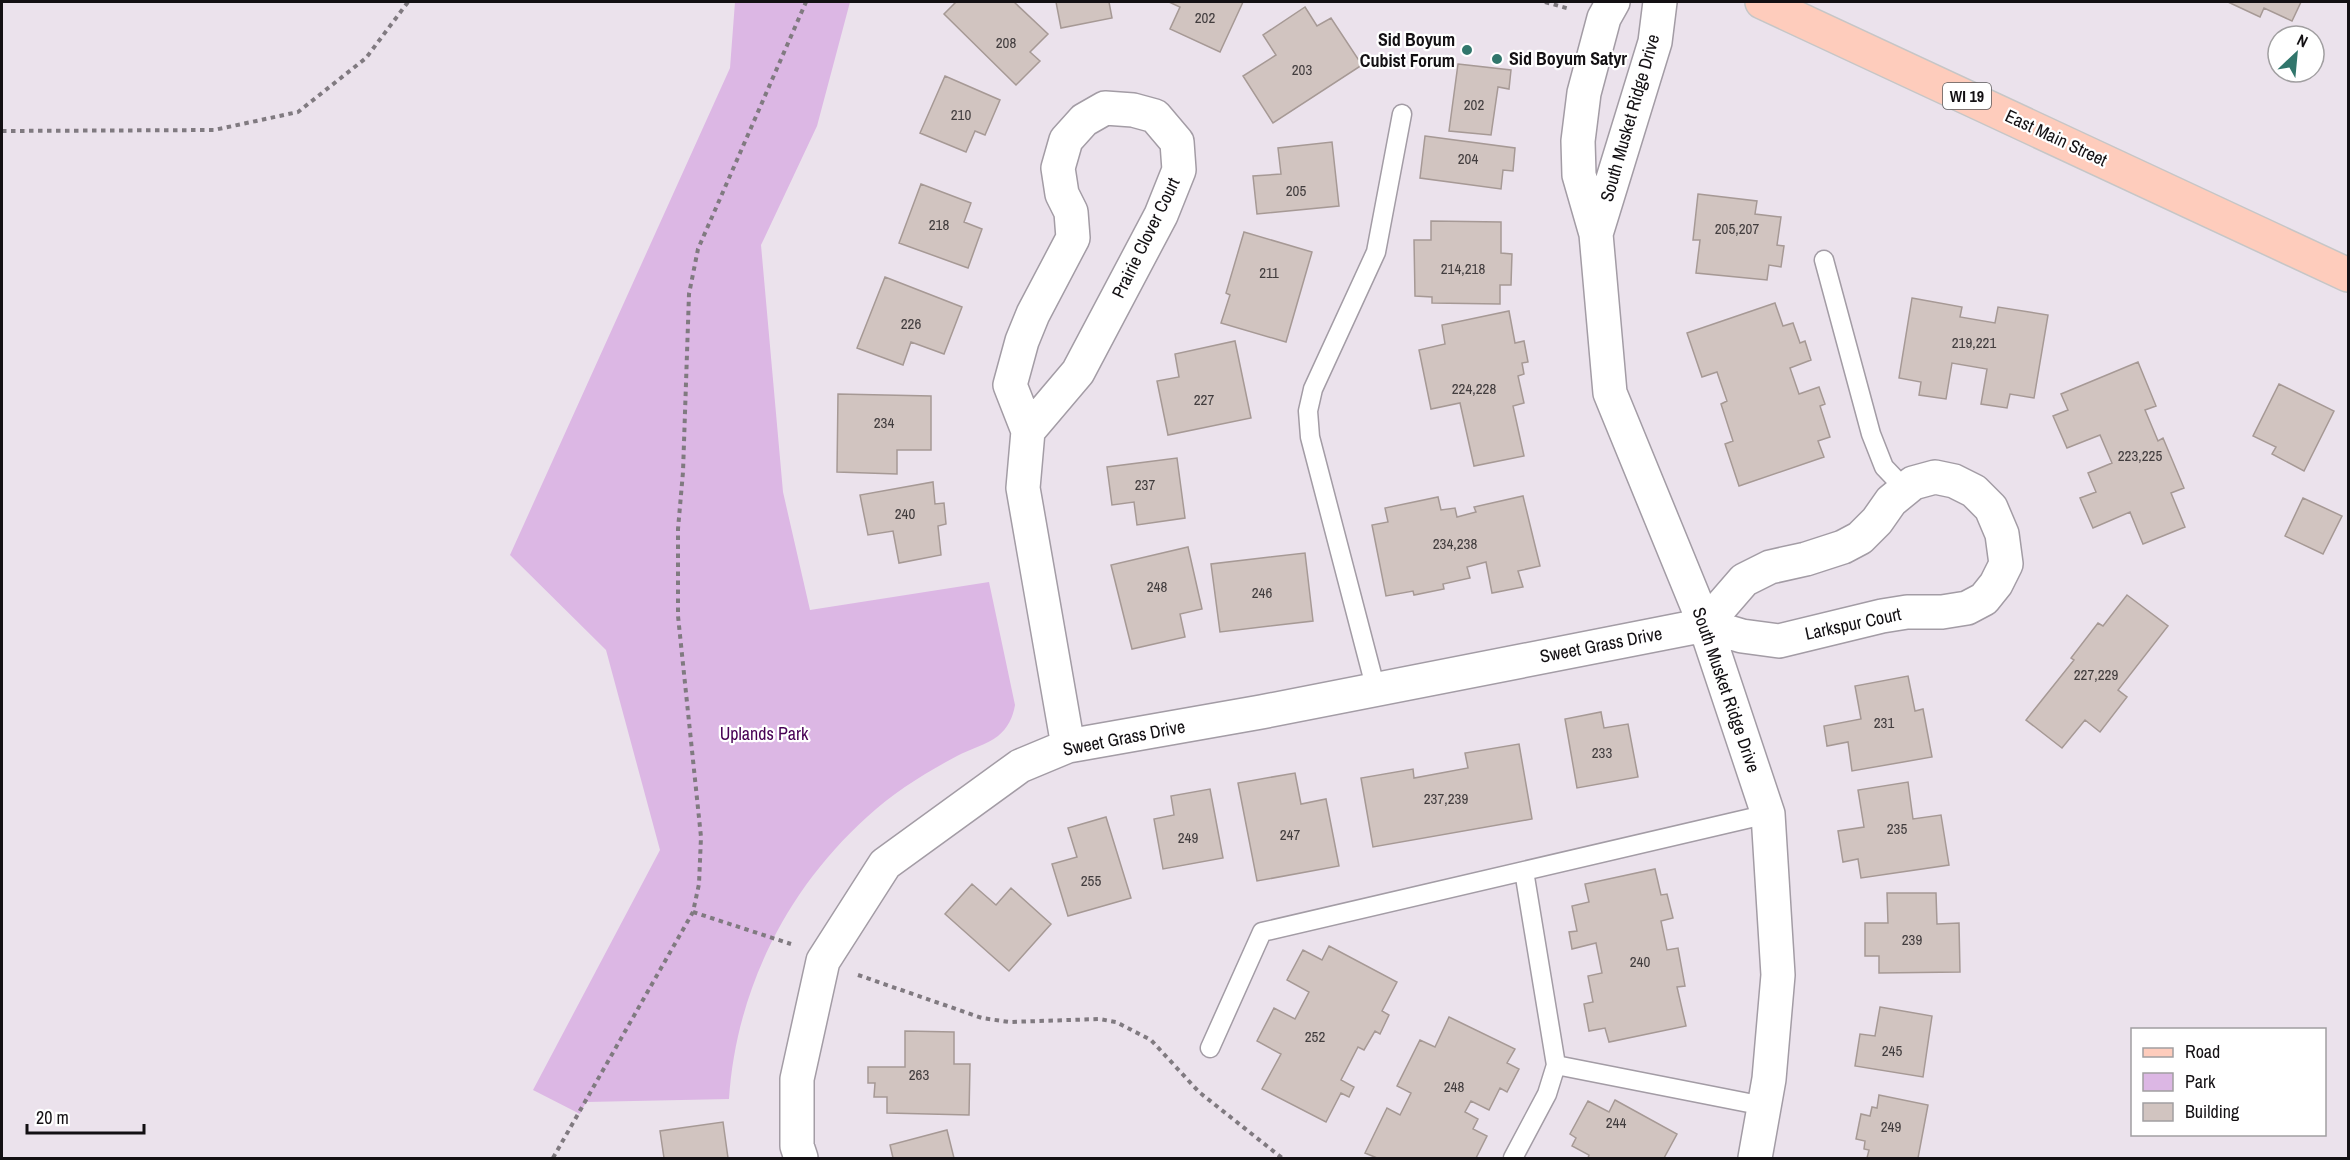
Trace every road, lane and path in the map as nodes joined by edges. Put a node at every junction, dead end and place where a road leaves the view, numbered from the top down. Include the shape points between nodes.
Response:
1 (408, 2) edge
2 (806, 2) edge
3 (1545, 2) edge
4 (1613, 2) edge
5 (1660, 2) edge
6 (1762, 2) edge
7 (1560, 6) dead end
8 (1402, 114) dead end
9 (2, 130) edge
10 (1596, 234) junction
11 (1824, 260) dead end
12 (2349, 275) edge
13 (1028, 431) junction
14 (1905, 489) junction
15 (1705, 625) junction
16 (1376, 690) junction
17 (1068, 746) junction
18 (1768, 814) junction
19 (1524, 871) junction
20 (693, 912) junction
21 (823, 961) junction
22 (1210, 1048) dead end
23 (1556, 1065) junction
24 (1764, 1106) junction
25 (553, 1158) edge
26 (801, 1158) edge
27 (1282, 1158) edge
28 (1513, 1158) edge
29 (1755, 1158) edge

1 - 9 path via 366,58 298,112 214,130
2 - 20 path via 698,249 689,294 678,616 701,837
3 - 7 path
4 - 10 street, South Musket Ridge Drive via 1604,18 1584,93 1578,141 1579,175
5 - 10 street, South Musket Ridge Drive via 1655,42
6 - 12 main road, East Main Street / WI 19
8 - 16 lane via 1376,252 1313,389 1308,411 1310,437
10 - 15 street, South Musket Ridge Drive via 1610,393
11 - 14 lane via 1871,434 1884,467
13 - 13 street, Prairie Clover Court via 1078,372 1161,215 1179,170 1177,142 1155,116 1105,108 1084,120 1066,140 1058,168 1062,194 1071,212 1073,238 1033,314 1010,385
13 - 17 street, Prairie Clover Court via 1023,488
14 - 15 street, Larkspur Court via 1860,537 1843,547 1770,567 1744,580
14 - 15 street, Larkspur Court via 1935,477 1954,480 1974,491 1991,508 2002,534 2006,564 1984,599 1967,608 1882,616 1779,641
15 - 16 street, Sweet Grass Drive
15 - 18 street, South Musket Ridge Drive
16 - 17 street, Sweet Grass Drive
17 - 21 street, Sweet Grass Drive via 1020,766 885,864
18 - 19 lane
18 - 24 street, South Musket Ridge Drive via 1778,975
19 - 22 lane via 1262,932
19 - 23 lane
20 - 21 path via 785,940
20 - 25 path
21 - 26 street, Sweet Grass Drive via 797,1079 797,1146
21 - 27 path via 982,1018 1009,1022 1116,1022 1151,1040 1199,1092
23 - 24 lane
23 - 28 lane via 1547,1094
24 - 29 street, South Musket Ridge Drive

